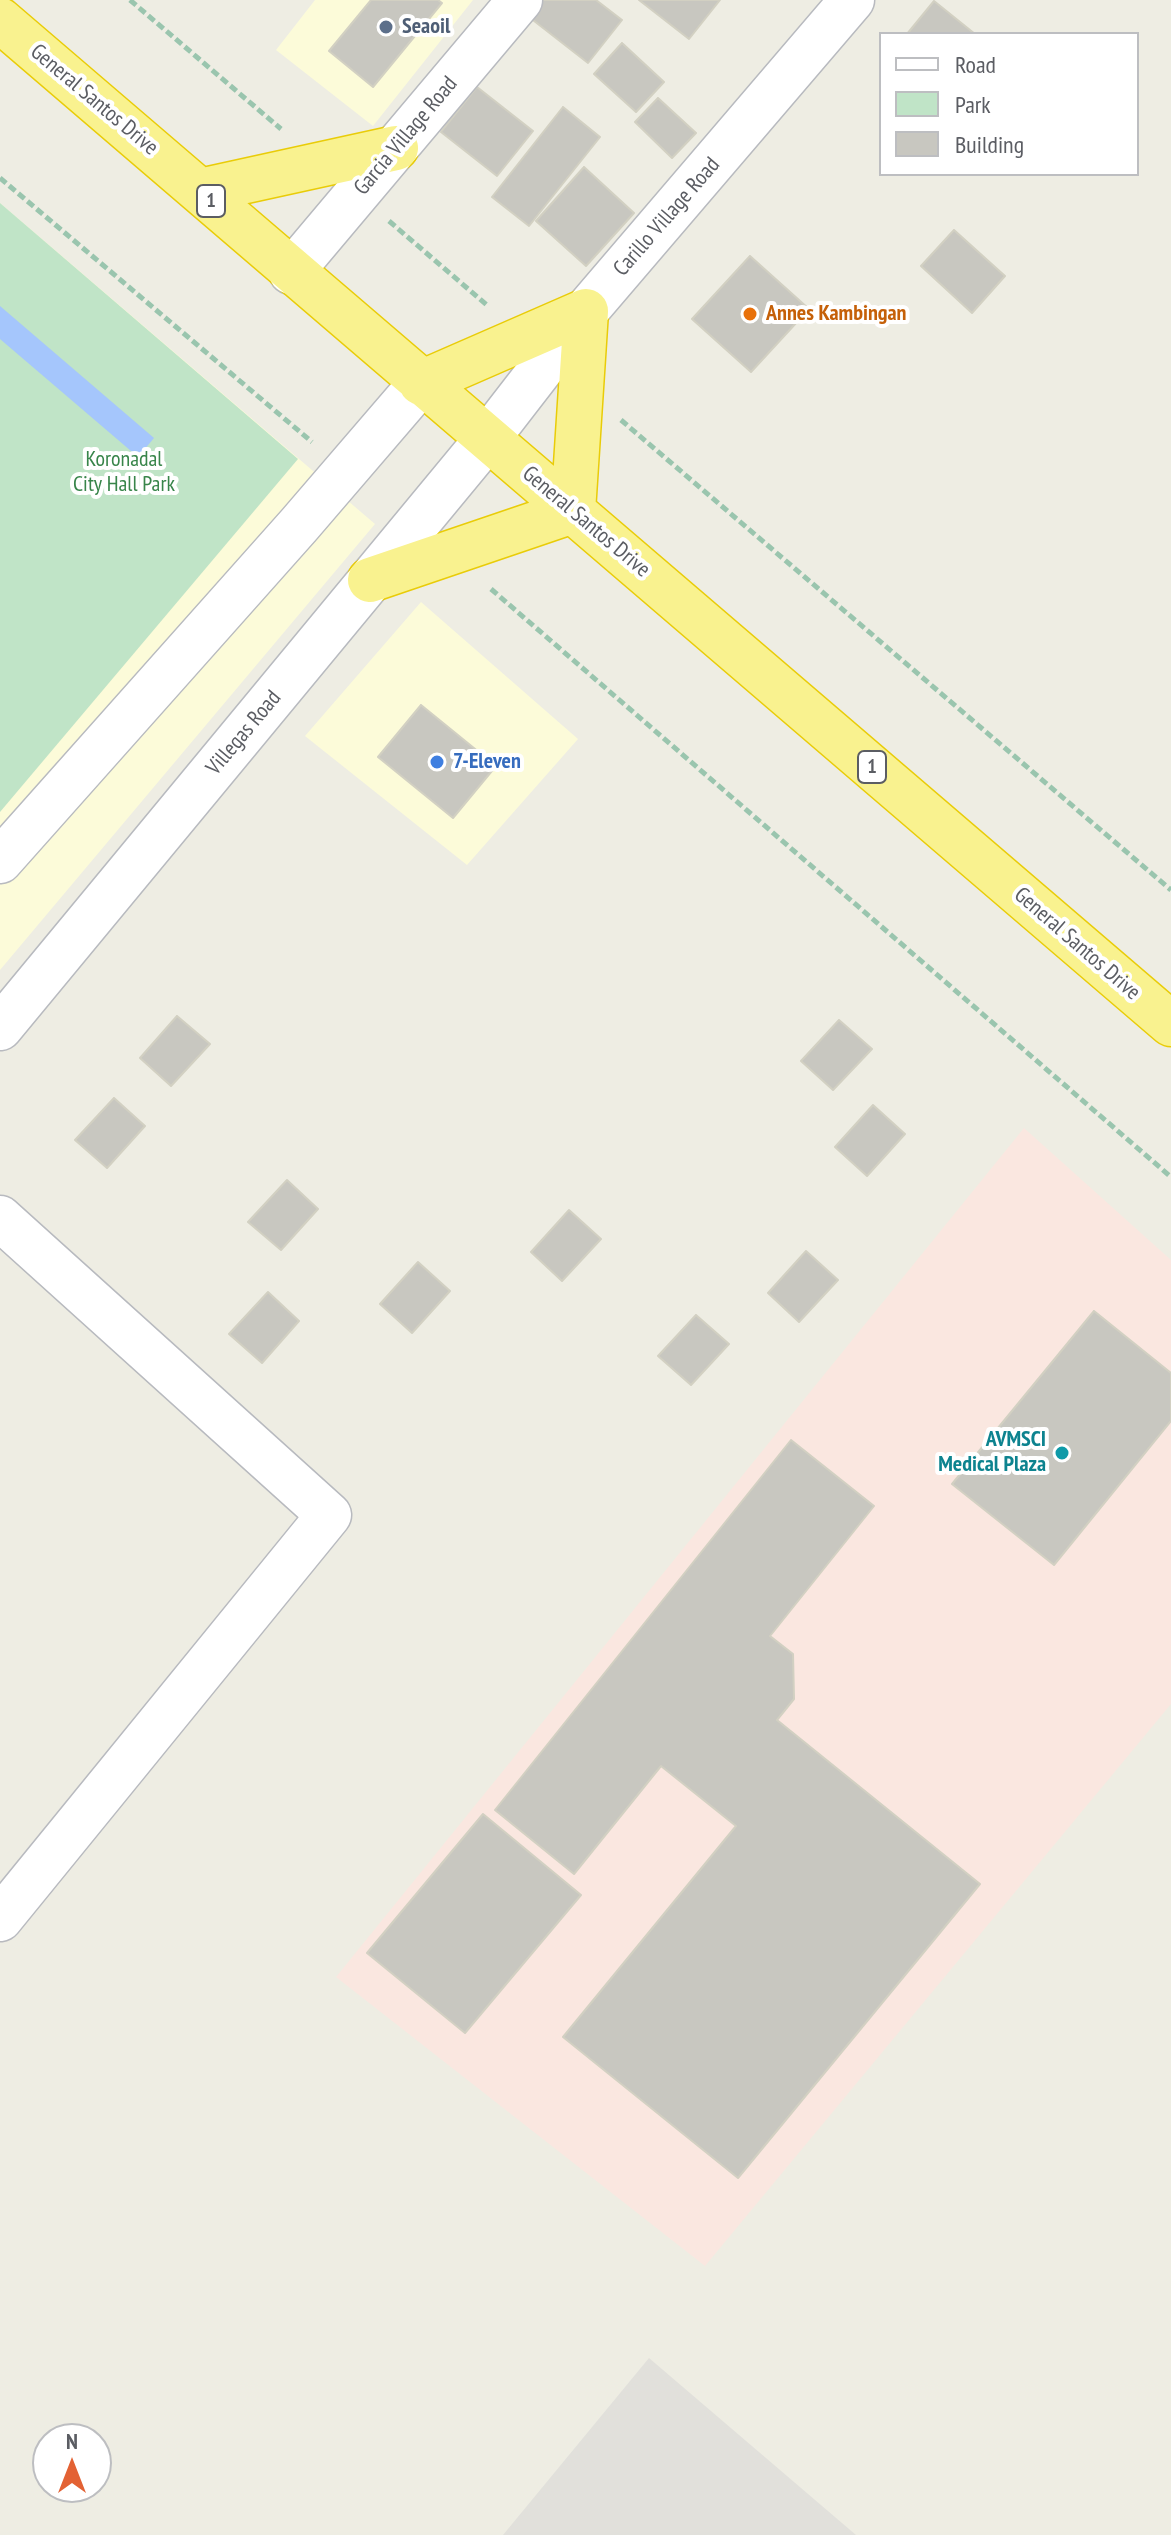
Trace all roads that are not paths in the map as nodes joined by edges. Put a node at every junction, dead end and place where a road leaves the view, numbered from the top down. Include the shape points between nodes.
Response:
1 (520, 0) edge
2 (852, 0) edge
3 (0, 20) edge
4 (396, 148) junction
5 (200, 191) junction
6 (291, 272) junction
7 (586, 311) junction
8 (421, 383) junction
9 (487, 439) junction
10 (573, 511) junction
11 (370, 580) junction
12 (0, 861) edge
13 (1171, 1024) edge
14 (0, 1028) edge
15 (7, 1241) edge
16 (0, 1919) edge

1 - 4 street, Garcia Village Road
2 - 7 street, Carillo Village Road
3 - 5 highway, General Santos Drive / 1
4 - 5 highway
4 - 6 street, Garcia Village Road
5 - 6 highway, General Santos Drive / 1
6 - 8 highway, General Santos Drive / 1
7 - 8 highway
7 - 9 street, Carillo Village Road
7 - 10 highway
8 - 9 highway, General Santos Drive / 1
8 - 12 street
9 - 10 highway, General Santos Drive / 1
9 - 11 street, Villegas Road
10 - 11 highway
10 - 13 highway, General Santos Drive / 1
11 - 14 street, Villegas Road
15 - 16 street via 329,1515

